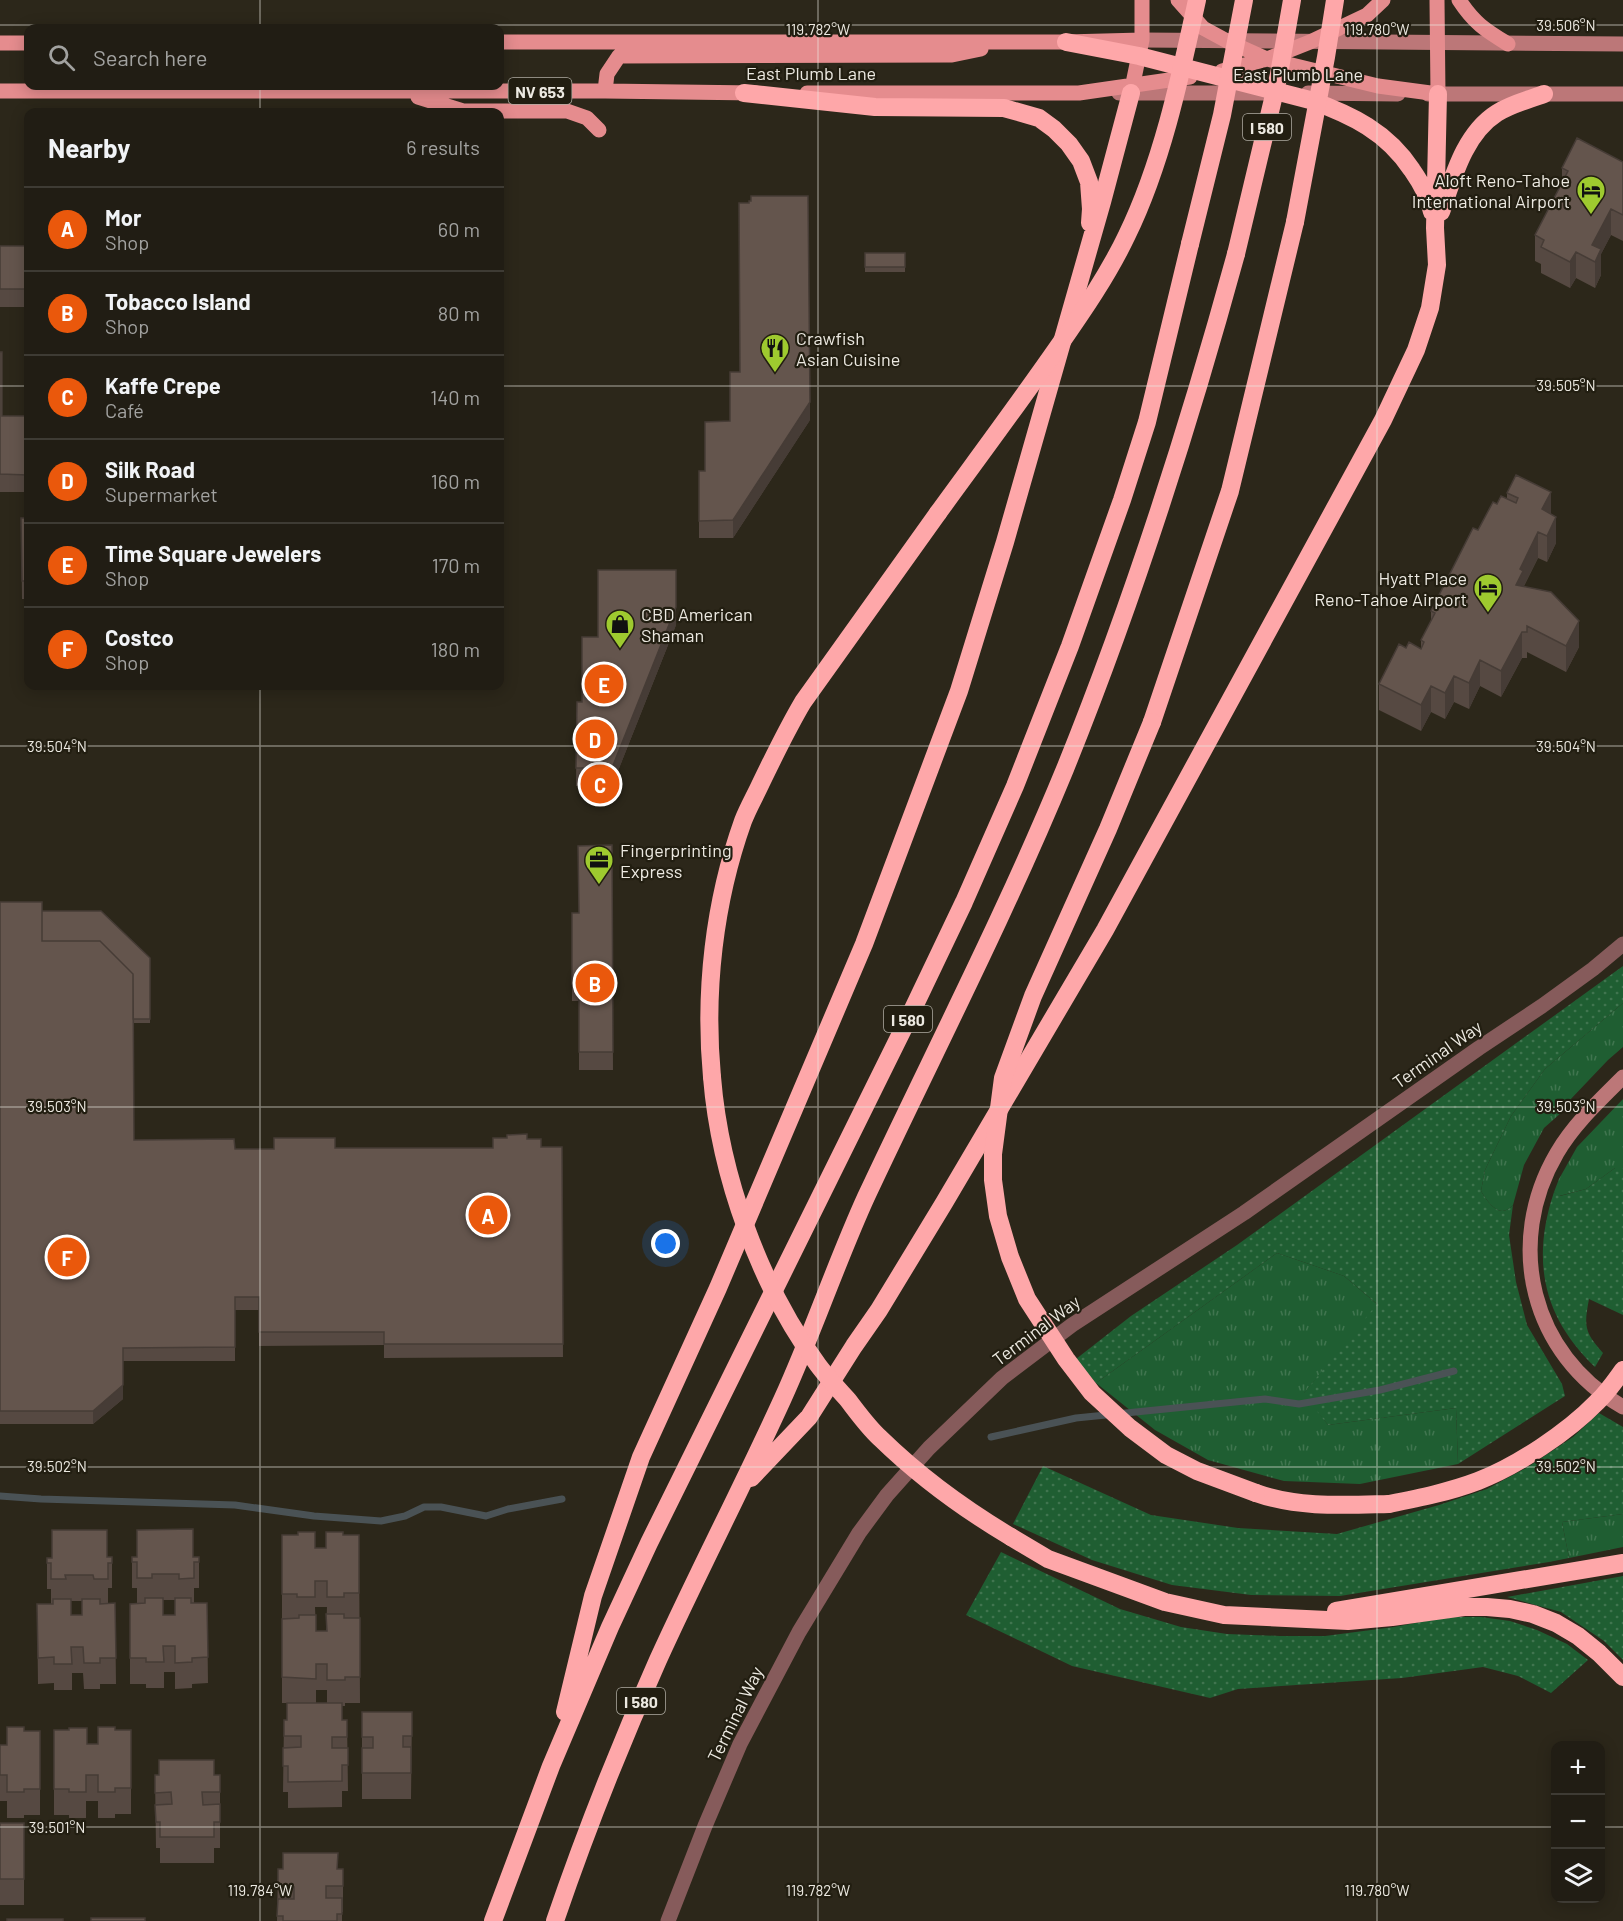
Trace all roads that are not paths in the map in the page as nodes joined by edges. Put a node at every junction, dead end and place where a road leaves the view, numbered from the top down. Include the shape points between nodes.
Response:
1 (1142, 0) edge
2 (1178, 0) edge
3 (1197, 0) edge
4 (1244, 0) edge
5 (1292, 0) edge
6 (1335, 0) edge
7 (1383, 0) edge
8 (1437, 0) edge
9 (1459, 0) edge
10 (1227, 41) junction
11 (504, 42) edge
12 (1016, 42) junction
13 (1065, 42) joint
14 (1310, 42) junction
15 (0, 43) edge
16 (24, 43) edge
17 (1437, 44) junction
18 (1508, 44) junction
19 (1623, 44) edge
20 (1141, 48) junction
21 (1267, 59) junction
22 (1209, 74) junction
23 (1132, 89) junction
24 (0, 91) edge
25 (605, 91) junction
26 (403, 92) junction
27 (744, 93) junction
28 (1281, 93) junction
29 (1438, 94) junction
30 (1544, 94) junction
31 (1623, 94) edge
32 (454, 108) edge
33 (504, 111) edge
34 (599, 130) dead end
35 (1436, 228) junction
36 (1086, 257) junction
37 (1623, 944) edge
38 (1623, 1077) edge
39 (1623, 1370) edge
40 (1623, 1407) edge
41 (741, 1488) junction
42 (1623, 1563) edge
43 (1293, 1618) junction
44 (1623, 1677) edge
45 (551, 1766) junction
46 (493, 1921) edge
47 (555, 1921) edge
48 (668, 1921) edge

1 - 20 main road
2 - 10 main road via 1203,28
3 - 43 highway, bridge via 1174,103 1144,195 1102,282 802,702 744,819 722,897 711,969 712,1077 721,1141 754,1249 783,1309 818,1365 879,1437 942,1492 1048,1559 1166,1602 1224,1615
4 - 45 highway, I 580, bridge via 1222,115 1147,422 1070,646 964,902 649,1543
5 - 41 highway, I 580, bridge via 1276,86 1206,363 1116,638 1032,846 865,1200 786,1392
6 - 39 highway, bridge via 1295,222 1230,491 1152,722 1033,996 1003,1078 993,1154 998,1216 1027,1299 1092,1393 1166,1455 1266,1497 1326,1505 1389,1504 1479,1481 1564,1432 1597,1402
7 - 14 main road via 1367,15
8 - 17 main road
9 - 18 main road via 1483,29
10 - 14 main road, East Plumb Lane
10 - 20 main road, East Plumb Lane
10 - 21 main road
11 - 12 main road, East Plumb Lane
12 - 13 main road, East Plumb Lane
12 - 25 main road via 952,55 619,56 607,74
13 - 20 highway
14 - 17 main road, East Plumb Lane
14 - 21 main road
15 - 16 main road
17 - 18 main road, East Plumb Lane
17 - 29 main road
18 - 19 main road, East Plumb Lane
20 - 22 highway
20 - 23 main road
21 - 22 main road
21 - 29 main road via 1378,86
22 - 23 main road
22 - 28 highway
23 - 27 main road, East Plumb Lane / NV 653 via 1079,93
23 - 28 main road, East Plumb Lane / NV 653
23 - 36 highway
24 - 26 main road, East Plumb Lane / NV 653
25 - 26 main road, East Plumb Lane / NV 653
25 - 27 main road, East Plumb Lane / NV 653
26 - 32 main road
27 - 36 highway via 874,106 1004,108 1039,118 1069,144 1089,182 1091,209
28 - 29 main road, East Plumb Lane / NV 653
28 - 35 highway via 1336,110 1388,140 1404,157 1430,200
29 - 30 main road, East Plumb Lane / NV 653
29 - 35 highway
30 - 31 main road, East Plumb Lane / NV 653
30 - 35 highway via 1514,104 1481,126 1455,172
33 - 34 main road via 567,111 587,118
35 - 41 highway via 1437,265 1430,308 1416,350 1388,410 1106,930 879,1310 809,1417
36 - 45 highway via 959,691 864,944 718,1288 641,1457 593,1596
37 - 48 street, Terminal Way via 1542,1006 1244,1213 1072,1325 1002,1378 929,1448 859,1533 765,1693 705,1826
38 - 40 main road via 1578,1123 1557,1153 1539,1193 1529,1243 1537,1300 1555,1339 1583,1377
41 - 47 highway, I 580 via 658,1661 578,1852
42 - 43 highway
43 - 44 highway via 1348,1621 1464,1607 1510,1609 1556,1623 1578,1636
45 - 46 highway, I 580

